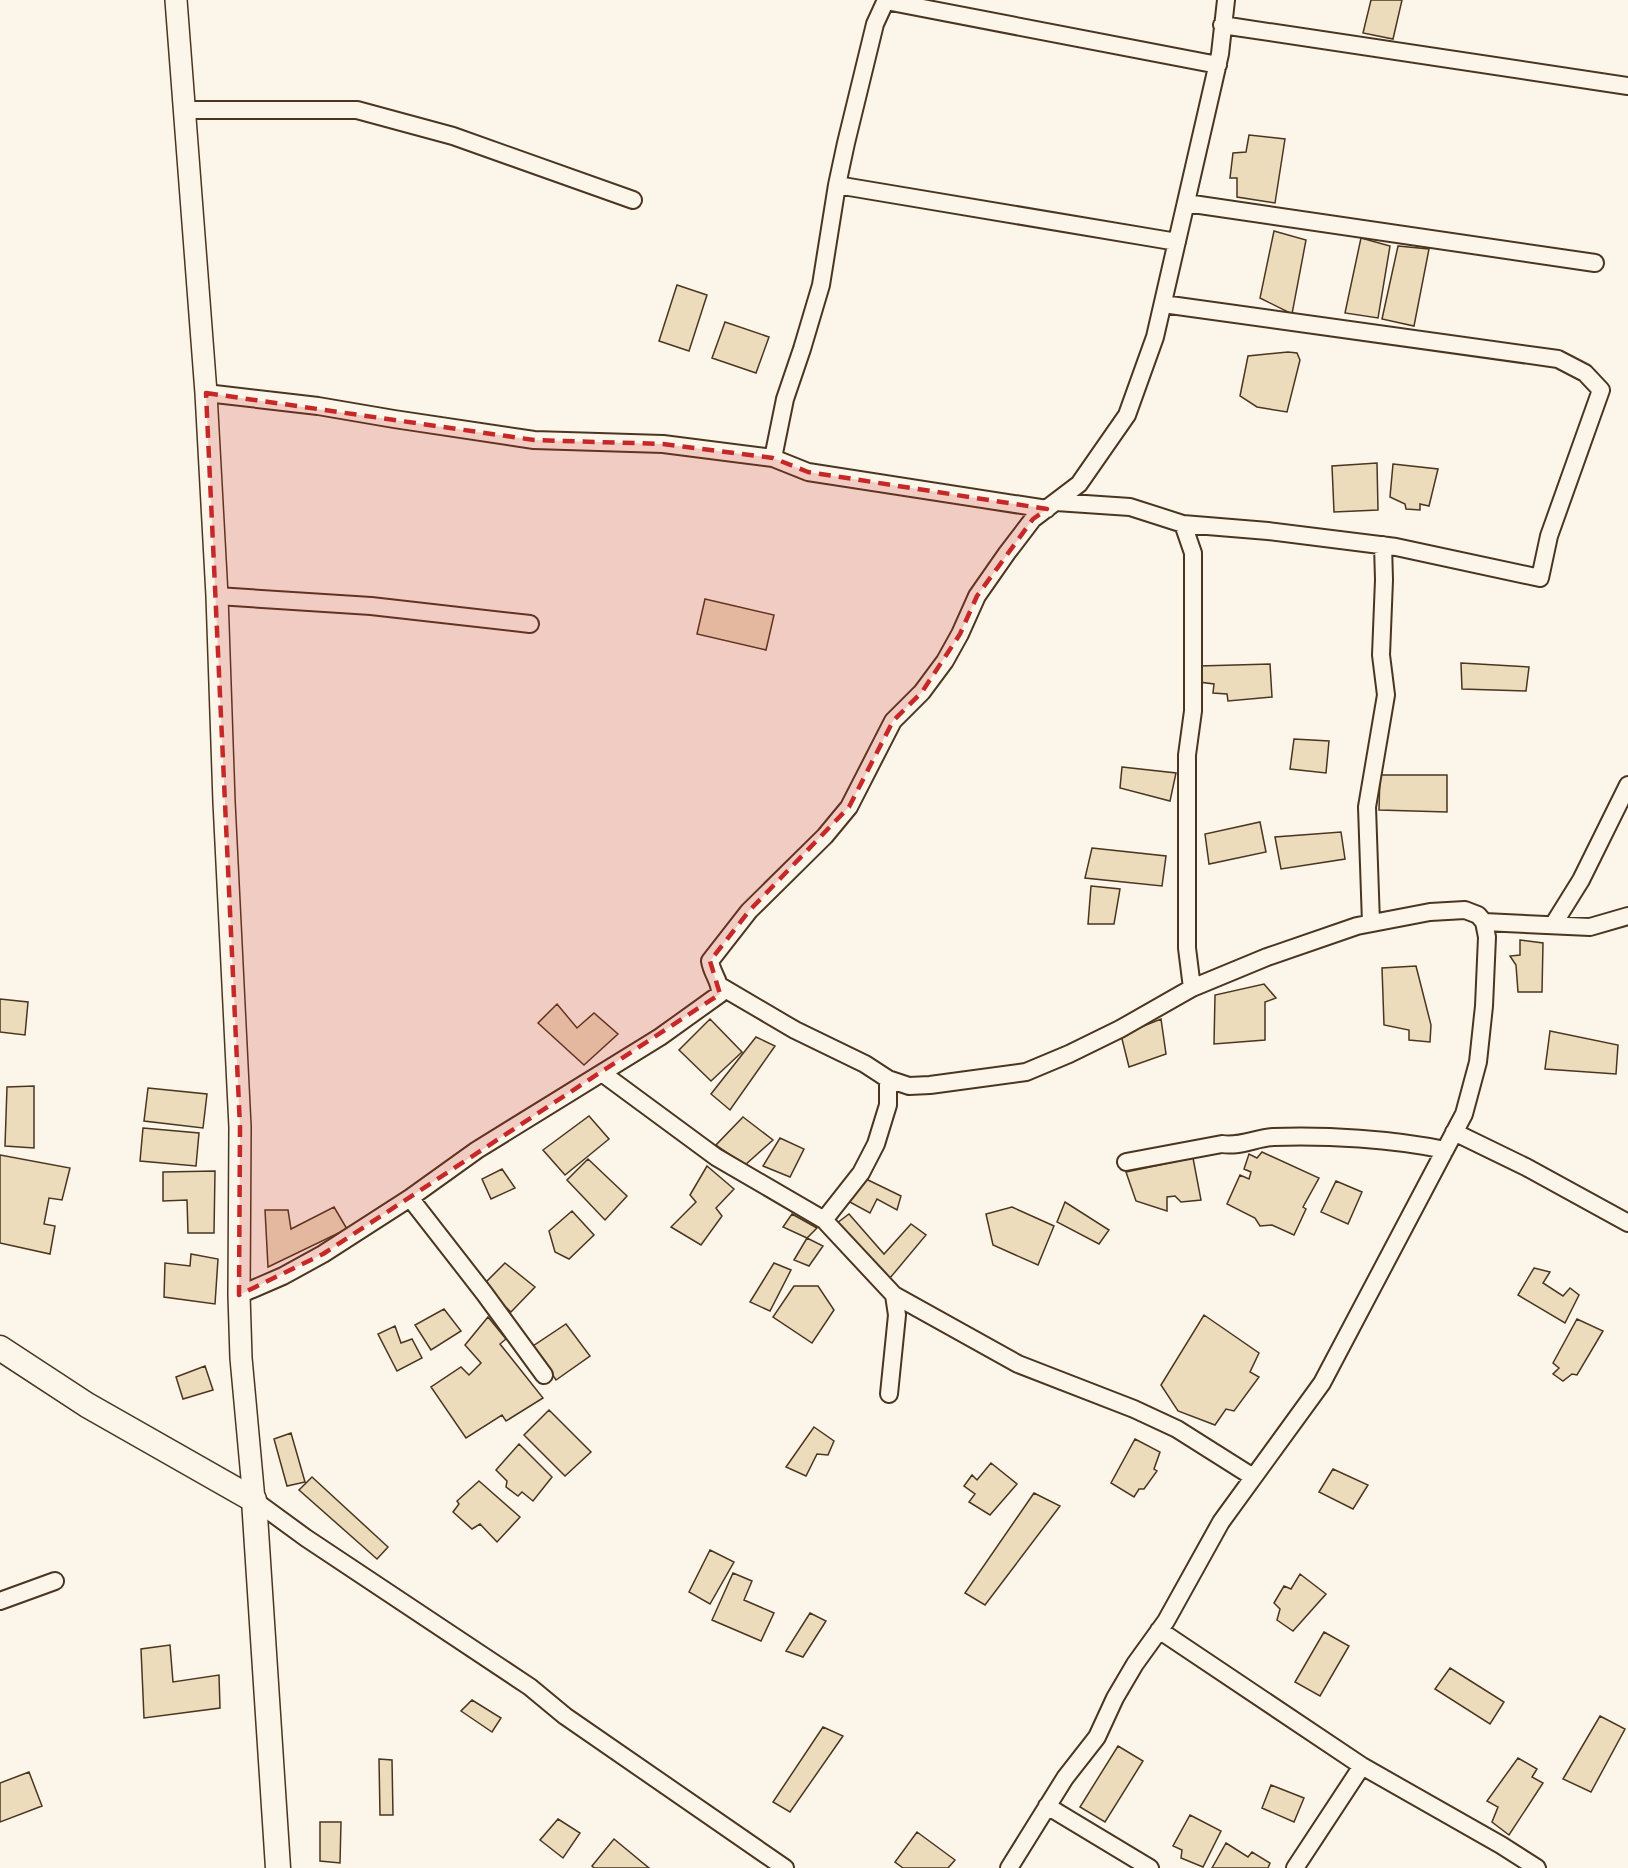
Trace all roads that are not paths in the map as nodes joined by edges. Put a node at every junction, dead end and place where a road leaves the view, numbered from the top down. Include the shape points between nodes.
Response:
1 (176, 0) edge
2 (1226, 0) edge
3 (886, 1) edge
4 (1222, 25) junction
5 (1218, 65) junction
6 (1628, 86) edge
7 (183, 110) junction
8 (837, 185) junction
9 (633, 200) dead end
10 (1186, 203) junction
11 (1177, 242) junction
12 (1595, 263) dead end
13 (1163, 304) junction
14 (206, 393) junction
15 (773, 458) junction
16 (1051, 505) junction
17 (1183, 524) junction
18 (1383, 545) junction
19 (217, 596) junction
20 (530, 624) dead end
21 (1628, 785) edge
22 (1628, 916) edge
23 (1484, 922) junction
24 (1371, 923) junction
25 (1553, 925) junction
26 (720, 986) junction
27 (1192, 988) junction
28 (602, 1073) junction
29 (888, 1079) junction
30 (1455, 1132) junction
31 (1445, 1150) junction
32 (1126, 1162) dead end
33 (410, 1198) junction
34 (824, 1220) junction
35 (1628, 1223) edge
36 (239, 1295) junction
37 (894, 1295) junction
38 (0, 1348) edge
39 (544, 1375) dead end
40 (888, 1394) dead end
41 (1253, 1477) junction
42 (254, 1500) junction
43 (55, 1581) dead end
44 (0, 1601) edge
45 (1159, 1630) junction
46 (1362, 1766) junction
47 (1047, 1806) junction
48 (278, 1868) edge
49 (785, 1868) edge
50 (1010, 1868) edge
51 (1150, 1868) edge
52 (1295, 1868) edge
53 (1537, 1868) edge

1 - 7 street
2 - 4 street
3 - 5 street
3 - 8 street via 875,24
4 - 5 street
4 - 6 street
5 - 10 street
7 - 9 street via 357,110 453,136
7 - 14 street
8 - 11 street
8 - 15 street via 821,285 785,399
10 - 11 street
10 - 12 street
11 - 13 street
13 - 16 street via 1127,415 1079,484
13 - 18 street via 1558,359 1585,373 1601,390 1549,536 1540,578
14 - 15 street via 318,406 534,440 663,444
14 - 19 street
15 - 16 street via 808,472
16 - 17 street via 1130,507
16 - 26 street via 1033,519 977,596 960,634 922,692 892,721 849,807 749,911 710,961
17 - 18 street
17 - 27 street via 1193,553 1193,711 1187,755 1187,948
18 - 24 street via 1381,656 1386,695 1367,807
19 - 20 street via 371,606
19 - 36 street via 240,1127
21 - 25 street via 1581,880
22 - 25 street via 1590,927
23 - 24 street via 1465,910
23 - 25 street
23 - 30 street via 1486,960 1478,1062
24 - 27 street via 1267,957
26 - 28 street via 720,994 694,1014
26 - 29 street
27 - 29 street via 1120,1029 1026,1072 930,1085 909,1086
28 - 33 street via 477,1150
28 - 34 street via 716,1157
29 - 34 street via 888,1105 876,1144 861,1173
30 - 31 street
30 - 35 street
31 - 32 street via 1366,1140 1270,1137
31 - 41 street via 1322,1383
33 - 36 street via 323,1254
33 - 39 street
34 - 37 street
36 - 42 street
37 - 40 street via 897,1315
37 - 41 street via 1018,1364 1176,1429
38 - 42 main road via 87,1405
41 - 45 street via 1221,1522
42 - 48 main road
42 - 49 street via 530,1687 565,1716
43 - 44 street
45 - 46 street
45 - 47 street via 1115,1698 1097,1737
46 - 52 street
46 - 53 street
47 - 50 street
47 - 51 street

